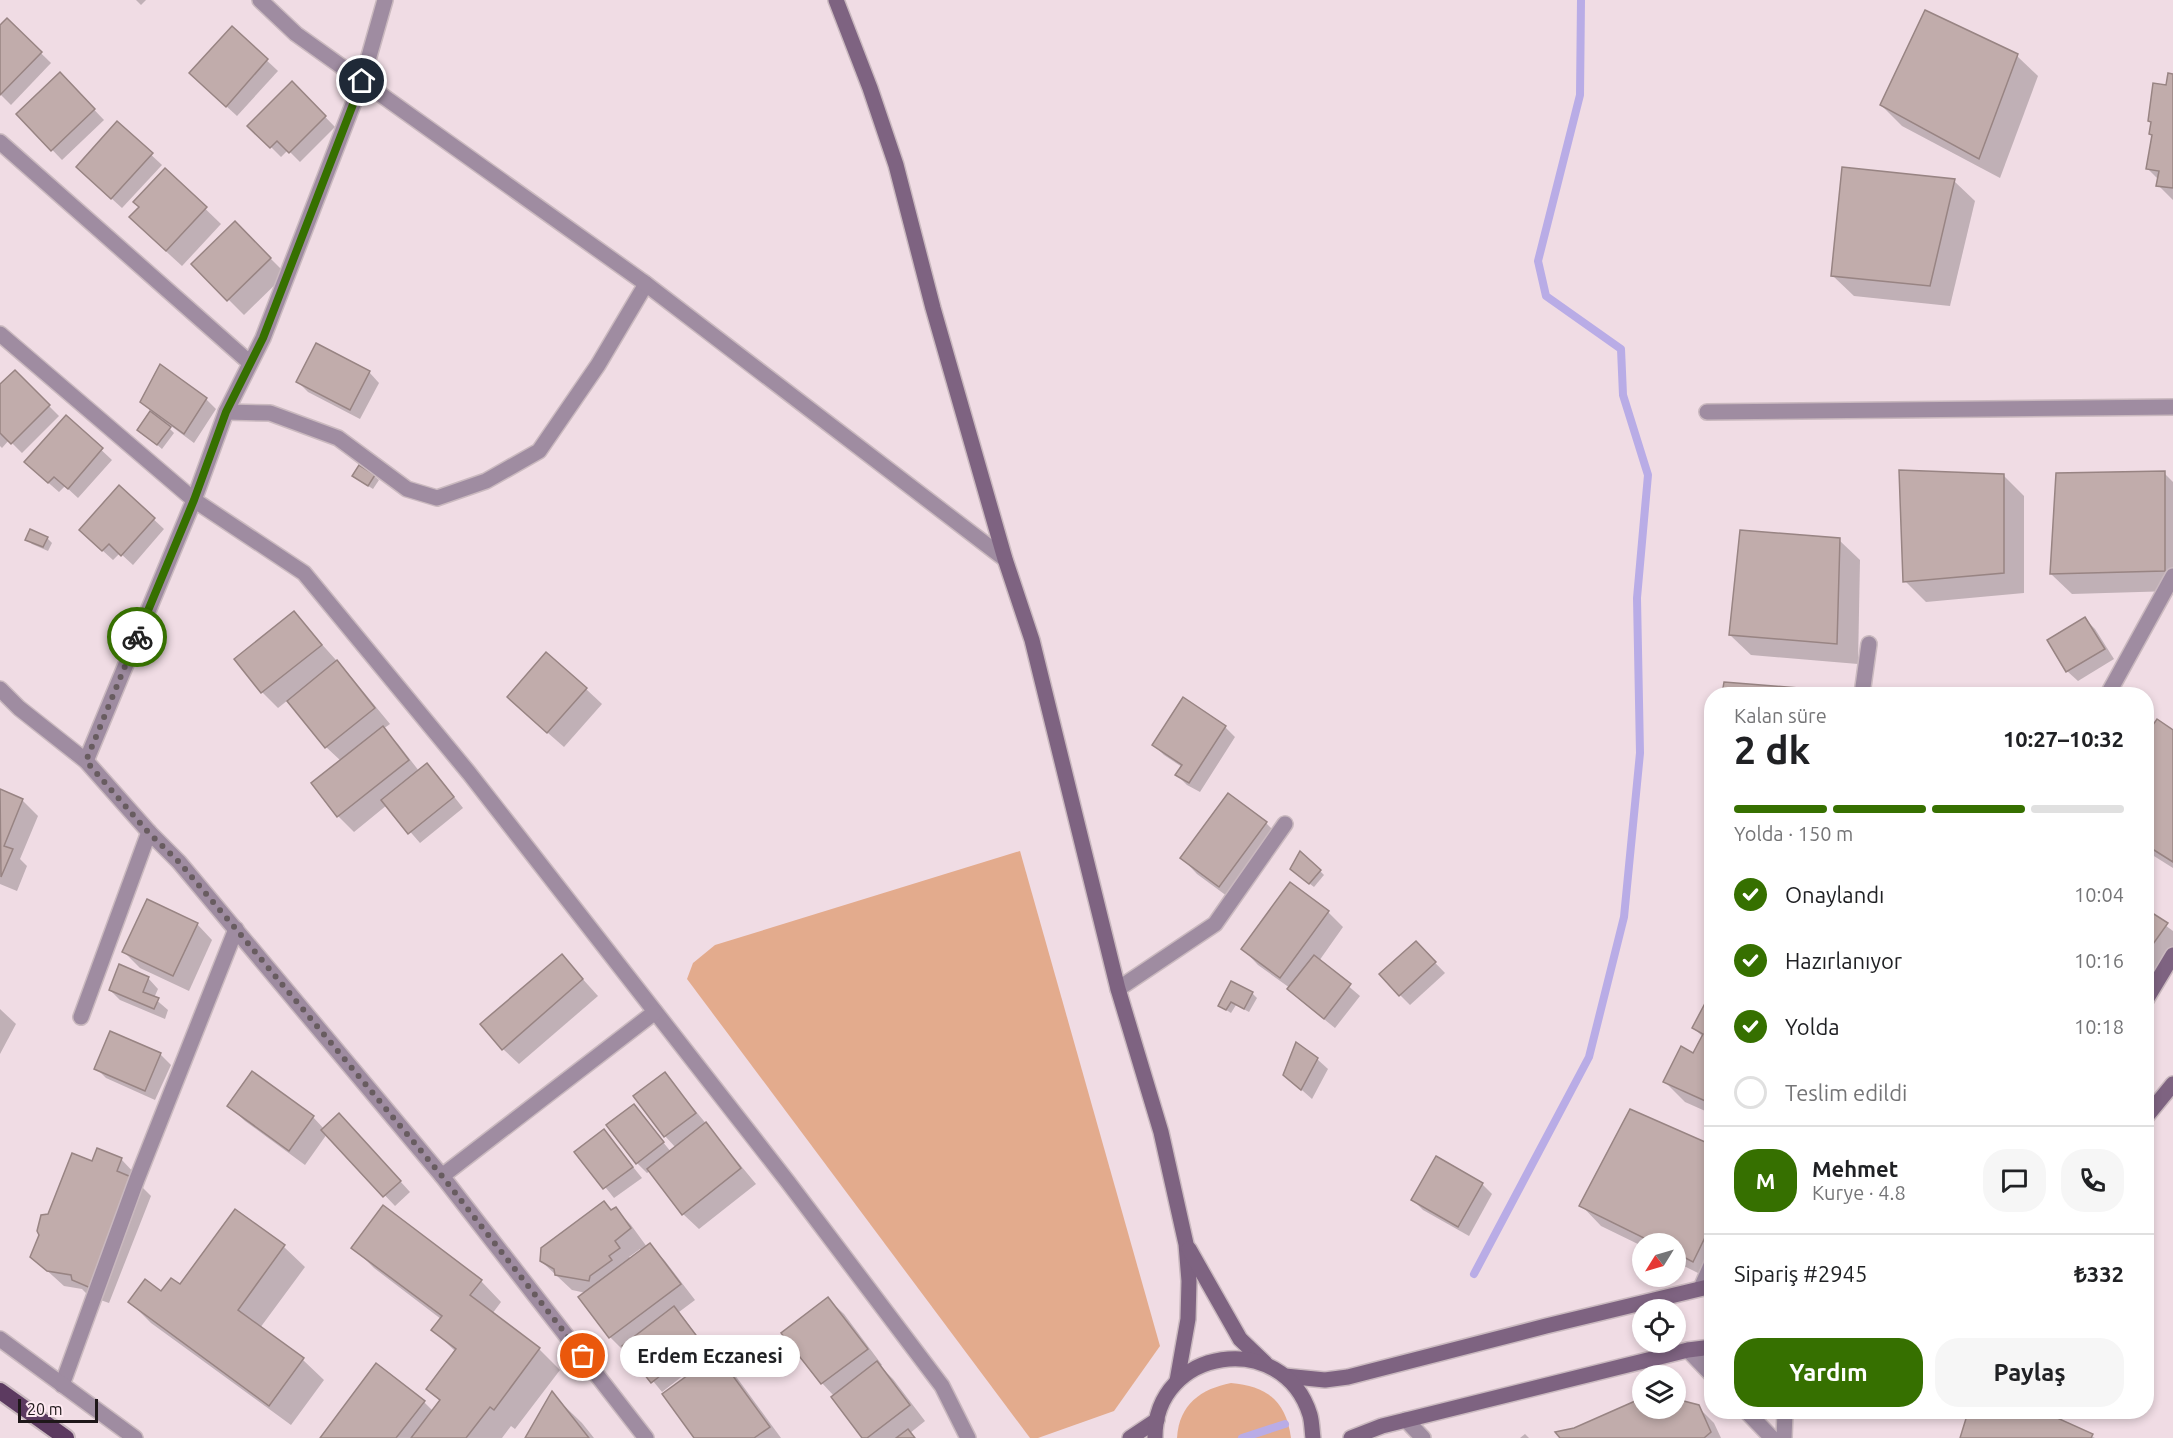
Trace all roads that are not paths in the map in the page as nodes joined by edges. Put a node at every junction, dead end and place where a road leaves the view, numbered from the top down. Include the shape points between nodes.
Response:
1 (260, 0) edge
2 (385, 0) edge
3 (836, 0) edge
4 (362, 81) junction
5 (0, 142) edge
6 (646, 284) junction
7 (0, 334) edge
8 (250, 363) junction
9 (2173, 407) edge
10 (226, 412) junction
11 (1707, 412) dead end
12 (194, 500) junction
13 (1005, 559) junction
14 (2173, 576) edge
15 (1869, 644) dead end
16 (1863, 687) edge
17 (2112, 687) edge
18 (0, 689) edge
19 (86, 761) junction
20 (1285, 824) dead end
21 (148, 832) junction
22 (236, 929) junction
23 (2173, 955) edge
24 (2154, 987) edge
25 (1119, 988) junction
26 (655, 1012) junction
27 (81, 1017) dead end
28 (2173, 1084) edge
29 (2154, 1107) edge
30 (442, 1176) junction
31 (1186, 1244) junction
32 (1704, 1288) edge
33 (0, 1339) edge
34 (1704, 1348) edge
35 (1688, 1350) junction
36 (1265, 1364) junction
37 (1704, 1367) edge
38 (1285, 1376) junction
39 (1177, 1382) junction
40 (62, 1385) junction
41 (0, 1391) edge
42 (1754, 1419) edge
43 (1785, 1419) edge
44 (1157, 1420) junction
45 (1406, 1420) junction
46 (66, 1438) edge
47 (135, 1438) edge
48 (646, 1438) edge
49 (968, 1438) edge
50 (1130, 1438) edge
51 (1155, 1438) edge
52 (1313, 1438) edge
53 (1351, 1438) edge
54 (1423, 1438) edge
55 (1772, 1438) edge
56 (1784, 1438) edge

1 - 4 street via 296,34
2 - 4 street
3 - 13 main road via 896,165
4 - 6 street
4 - 8 street
5 - 8 street
6 - 10 street via 598,365 539,451 486,481 437,498 407,489 338,438 270,413
6 - 13 street
7 - 12 street
8 - 10 street
9 - 11 street
10 - 12 street
12 - 19 street
12 - 26 street via 304,573 469,773
13 - 25 main road via 1032,640
14 - 17 street
15 - 16 street
18 - 19 street
19 - 21 street
20 - 25 street via 1215,924
21 - 22 street
21 - 27 street
22 - 30 street
22 - 40 street
23 - 24 main road
25 - 31 main road via 1161,1132
26 - 30 street
26 - 49 street via 942,1386
28 - 29 main road
30 - 48 street
31 - 36 main road via 1240,1339
31 - 39 main road via 1190,1281 1188,1319
32 - 38 main road via 1348,1377 1325,1380
33 - 40 street
34 - 35 main road
35 - 37 street
35 - 45 main road
36 - 38 main road
36 - 39 main road via 1242,1358 1218,1359 1196,1367
38 - 52 main road via 1301,1395 1311,1416
39 - 44 main road via 1166,1395
40 - 47 street
41 - 46 highway
42 - 55 street
43 - 56 street
44 - 50 main road
44 - 51 main road
45 - 53 main road
45 - 54 street

